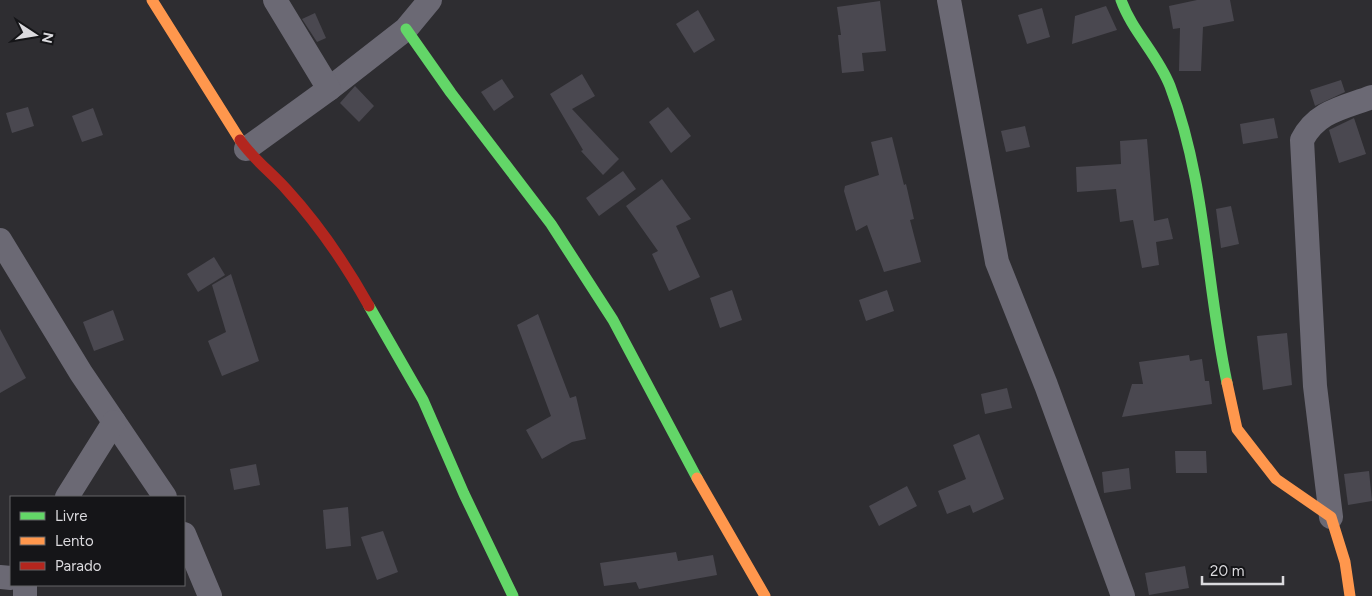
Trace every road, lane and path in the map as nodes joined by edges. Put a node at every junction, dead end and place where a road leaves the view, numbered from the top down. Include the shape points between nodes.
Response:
1 (152, 0) edge
2 (275, 0) edge
3 (430, 0) edge
4 (949, 0) edge
5 (1121, 0) edge
6 (406, 29) junction
7 (329, 89) junction
8 (1372, 97) edge
9 (246, 149) junction
10 (0, 240) edge
11 (114, 422) junction
12 (68, 496) edge
13 (164, 496) edge
14 (1331, 517) junction
15 (185, 536) edge
16 (210, 596) edge
17 (513, 596) edge
18 (765, 596) edge
19 (1123, 596) edge
20 (1350, 596) edge

1 - 9 street
2 - 7 street
3 - 6 street
4 - 19 street via 997,262
5 - 14 street via 1169,84 1194,165 1217,334 1237,429 1276,479
6 - 7 street
6 - 18 street via 450,93 551,224 613,320 690,466
7 - 9 street
8 - 14 street via 1321,116 1309,126 1302,140 1315,386
9 - 17 street via 288,191 345,264 423,400
10 - 11 street via 80,374
11 - 12 street
11 - 13 street
14 - 20 street via 1345,562
15 - 16 street

